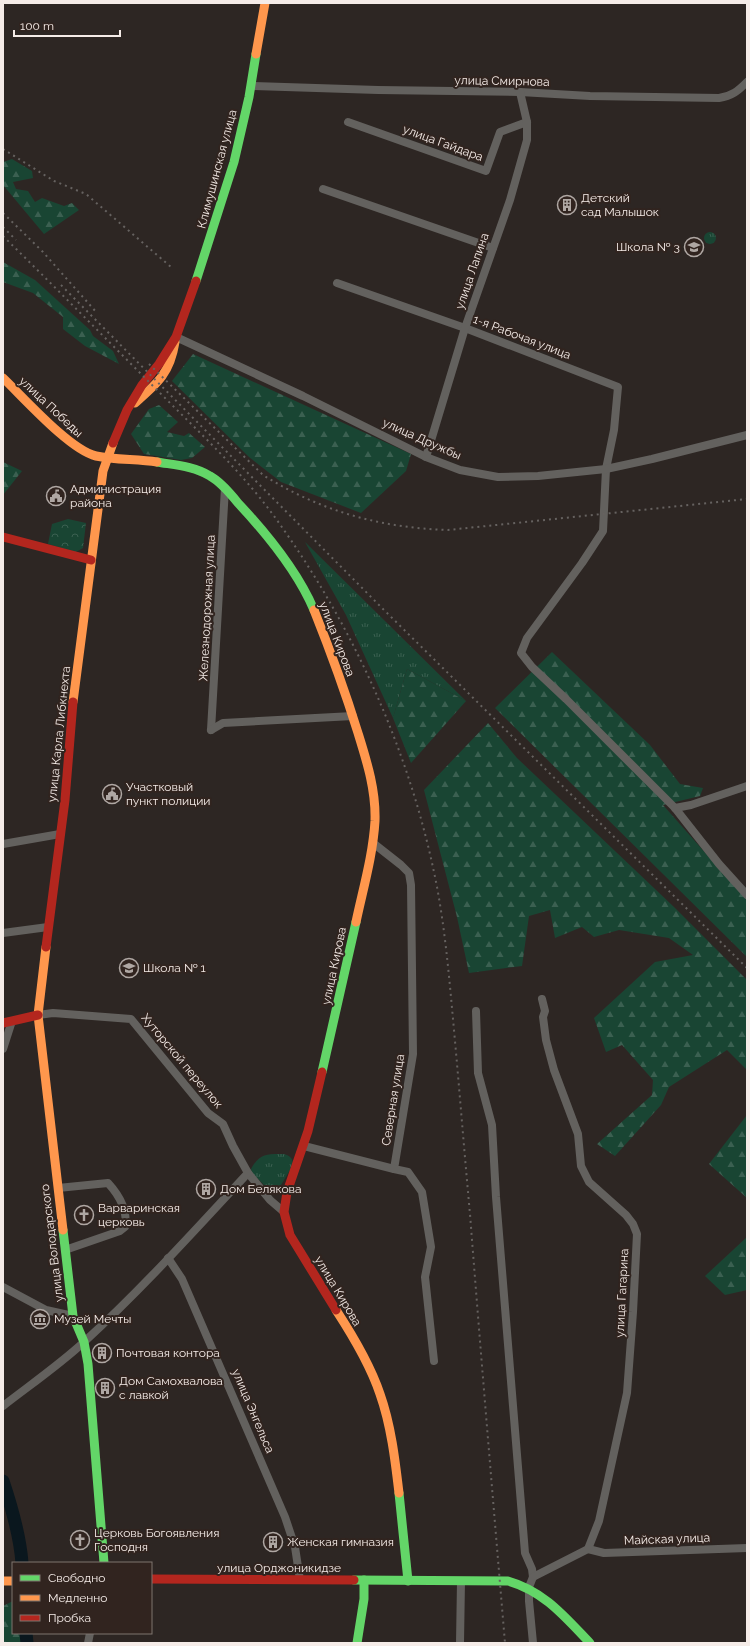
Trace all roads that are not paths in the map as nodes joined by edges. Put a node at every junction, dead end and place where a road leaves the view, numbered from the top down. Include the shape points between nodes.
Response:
1 (265, 3) edge
2 (747, 82) edge
3 (251, 86) junction
4 (520, 92) junction
5 (348, 122) dead end
6 (527, 122) junction
7 (323, 189) dead end
8 (493, 248) junction
9 (337, 283) dead end
10 (465, 328) junction
11 (176, 337) junction
12 (3, 378) edge
13 (747, 434) edge
14 (107, 456) junction
15 (426, 457) junction
16 (606, 469) junction
17 (225, 488) junction
18 (3, 537) edge
19 (90, 560) junction
20 (354, 716) junction
21 (747, 786) edge
22 (675, 808) junction
23 (60, 834) junction
24 (373, 843) junction
25 (3, 844) edge
26 (747, 894) edge
27 (48, 927) junction
28 (3, 933) edge
29 (542, 999) dead end
30 (476, 1011) dead end
31 (38, 1015) junction
32 (7, 1022) edge
33 (3, 1049) edge
34 (304, 1146) junction
35 (394, 1169) junction
36 (248, 1174) junction
37 (58, 1188) junction
38 (284, 1212) junction
39 (65, 1250) junction
40 (168, 1258) junction
41 (3, 1287) edge
42 (73, 1316) junction
43 (84, 1342) junction
44 (434, 1361) dead end
45 (3, 1406) edge
46 (747, 1548) edge
47 (588, 1549) junction
48 (104, 1562) edge
49 (533, 1578) junction
50 (152, 1579) edge
51 (300, 1580) junction
52 (364, 1580) junction
53 (408, 1580) junction
54 (461, 1581) junction
55 (529, 1587) junction
56 (358, 1643) edge
57 (460, 1643) edge
58 (533, 1643) edge
59 (590, 1643) edge

1 - 3 main road, Климушинская улица
2 - 4 street, улица Смирнова via 737,92 719,98
3 - 4 street, улица Смирнова
3 - 11 main road, Климушинская улица via 234,162
4 - 6 street, улица Лапина
5 - 6 street, улица Гайдара via 486,171 500,132
6 - 8 street, улица Лапина via 527,140
7 - 8 street
8 - 10 street, улица Лапина
9 - 10 street, 1-я Рабочая улица
10 - 15 street, улица Лапина
10 - 16 street, 1-я Рабочая улица via 618,386 614,430
11 - 14 main road, Климушинская улица via 173,359 163,378 127,410
11 - 15 street, улица Дружбы
12 - 14 main road, улица Победы via 75,446 88,454
13 - 16 street, улица Дружбы
14 - 17 main road, улица Кирова via 186,467 209,475
14 - 19 main road, улица Карла Либкнехта
15 - 16 street, улица Дружбы via 460,470 498,476 538,476
16 - 22 street via 603,531 527,638 521,652 532,667
17 - 20 main road, улица Кирова via 287,563 310,601
17 - 20 street, Железнодорожная улица via 212,730 223,722
18 - 19 main road
19 - 23 main road, улица Карла Либкнехта
20 - 24 main road, улица Кирова via 374,793
21 - 22 street
22 - 26 street via 719,864
23 - 25 street
23 - 27 main road, улица Карла Либкнехта
24 - 34 main road, улица Кирова via 337,1012
24 - 35 street, Северная улица via 409,873 411,885 413,1054
27 - 28 street
27 - 31 main road, улица Карла Либкнехта
29 - 47 street, улица Гагарина via 546,1040 554,1070 578,1134 581,1166 588,1182 626,1215 637,1234 627,1393 599,1521
30 - 49 street via 478,1073 492,1125 525,1553
31 - 32 main road
31 - 36 street, Хуторской переулок via 53,1013 132,1018 208,1113 224,1124
31 - 37 main road, улица Володарского
32 - 33 street
34 - 35 street
34 - 38 main road, улица Кирова via 287,1192
35 - 44 street via 408,1172 422,1192 431,1247 425,1277
36 - 38 street, Хуторской переулок
36 - 40 street
37 - 39 main road, улица Володарского
37 - 39 street via 108,1183 121,1199 126,1221 125,1227 120,1231
38 - 53 main road, улица Кирова via 290,1235 367,1362 380,1393 389,1426 397,1474
39 - 42 main road, улица Володарского
40 - 43 street
40 - 51 street, улица Энгельса via 182,1279 285,1517 295,1547
41 - 42 street via 46,1310
42 - 43 main road, улица Володарского
43 - 45 street
43 - 48 main road, улица Володарского
46 - 47 street, Майская улица via 604,1553
47 - 49 street
49 - 55 street
50 - 51 main road, улица Орджоникидзе
51 - 52 main road, улица Орджоникидзе
52 - 53 main road, улица Орджоникидзе
52 - 56 main road
53 - 54 main road, улица Орджоникидзе
54 - 55 main road, улица Орджоникидзе via 508,1581
54 - 57 street
55 - 58 street
55 - 59 main road via 553,1605

